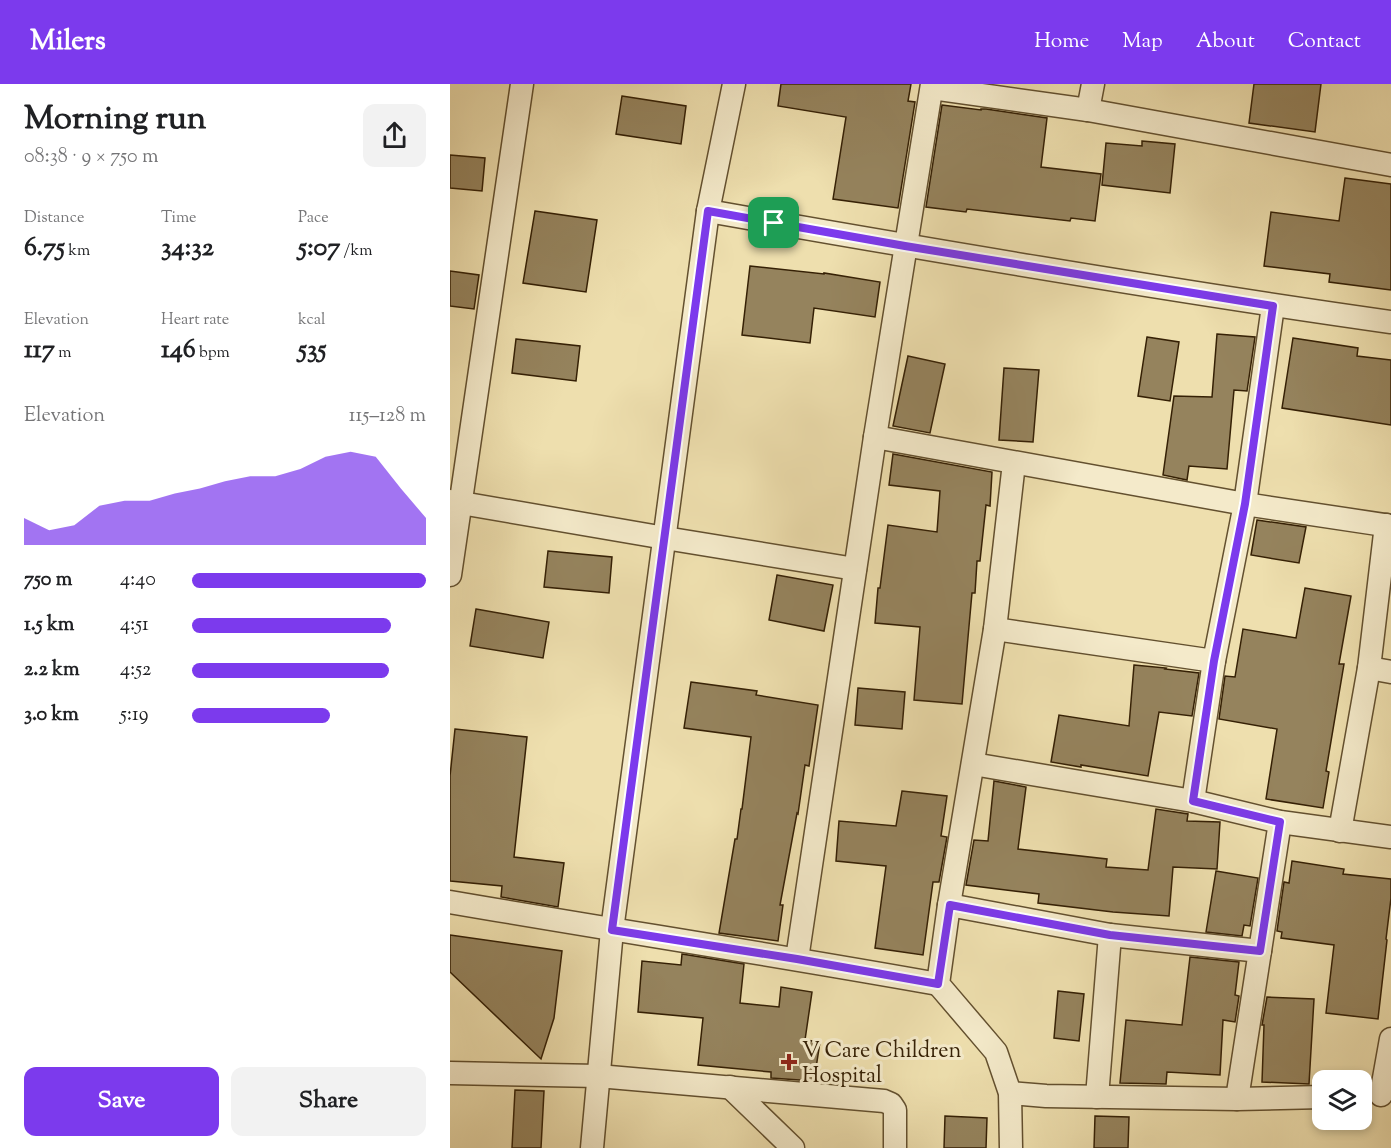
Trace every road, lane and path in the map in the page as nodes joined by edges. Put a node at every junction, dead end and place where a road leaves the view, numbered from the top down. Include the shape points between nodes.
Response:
1 (522, 84) edge
2 (734, 84) edge
3 (1093, 84) edge
4 (932, 86) edge
5 (1088, 110) junction
6 (1391, 165) edge
7 (708, 211) junction
8 (905, 246) junction
9 (1273, 306) junction
10 (1391, 322) edge
11 (875, 437) junction
12 (1014, 463) junction
13 (455, 502) edge
14 (1245, 504) junction
15 (1389, 525) edge
16 (665, 538) junction
17 (855, 569) junction
18 (450, 575) edge
19 (994, 629) junction
20 (1214, 661) junction
21 (1380, 670) edge
22 (974, 764) junction
23 (1193, 801) junction
24 (1280, 822) junction
25 (1340, 831) junction
26 (1391, 837) edge
27 (450, 902) edge
28 (950, 905) junction
29 (612, 930) junction
30 (1110, 935) junction
31 (1260, 951) junction
32 (797, 959) junction
33 (938, 984) junction
34 (1391, 1039) edge
35 (450, 1073) edge
36 (598, 1076) junction
37 (730, 1088) junction
38 (1010, 1093) junction
39 (1378, 1095) edge
40 (1097, 1097) junction
41 (1312, 1097) edge
42 (1237, 1099) junction
43 (592, 1148) edge
44 (793, 1148) edge
45 (895, 1148) edge
46 (1011, 1148) edge

1 - 13 street
2 - 7 street
3 - 5 street
4 - 5 street
4 - 8 street
5 - 6 street
7 - 8 street
7 - 16 street
8 - 9 street
8 - 11 street
9 - 10 street
9 - 14 street
11 - 12 street
11 - 17 street
12 - 14 street
12 - 19 street
13 - 16 street
13 - 18 street
14 - 15 street
14 - 20 street
15 - 21 street
16 - 17 street
16 - 29 street
17 - 32 street
19 - 20 street
19 - 22 street
20 - 23 street
21 - 25 street
22 - 23 street
22 - 28 street
23 - 24 street
24 - 25 street
24 - 31 street
25 - 26 street
27 - 29 street
28 - 30 street
28 - 33 street
29 - 32 street
29 - 36 street
30 - 31 street
30 - 40 street
31 - 42 street
32 - 33 street
33 - 38 street via 996,1052
34 - 39 street
35 - 36 street
36 - 37 street
36 - 43 street
37 - 44 street
37 - 45 street via 884,1101 895,1110
38 - 40 street
38 - 46 street
40 - 42 street
41 - 42 street

